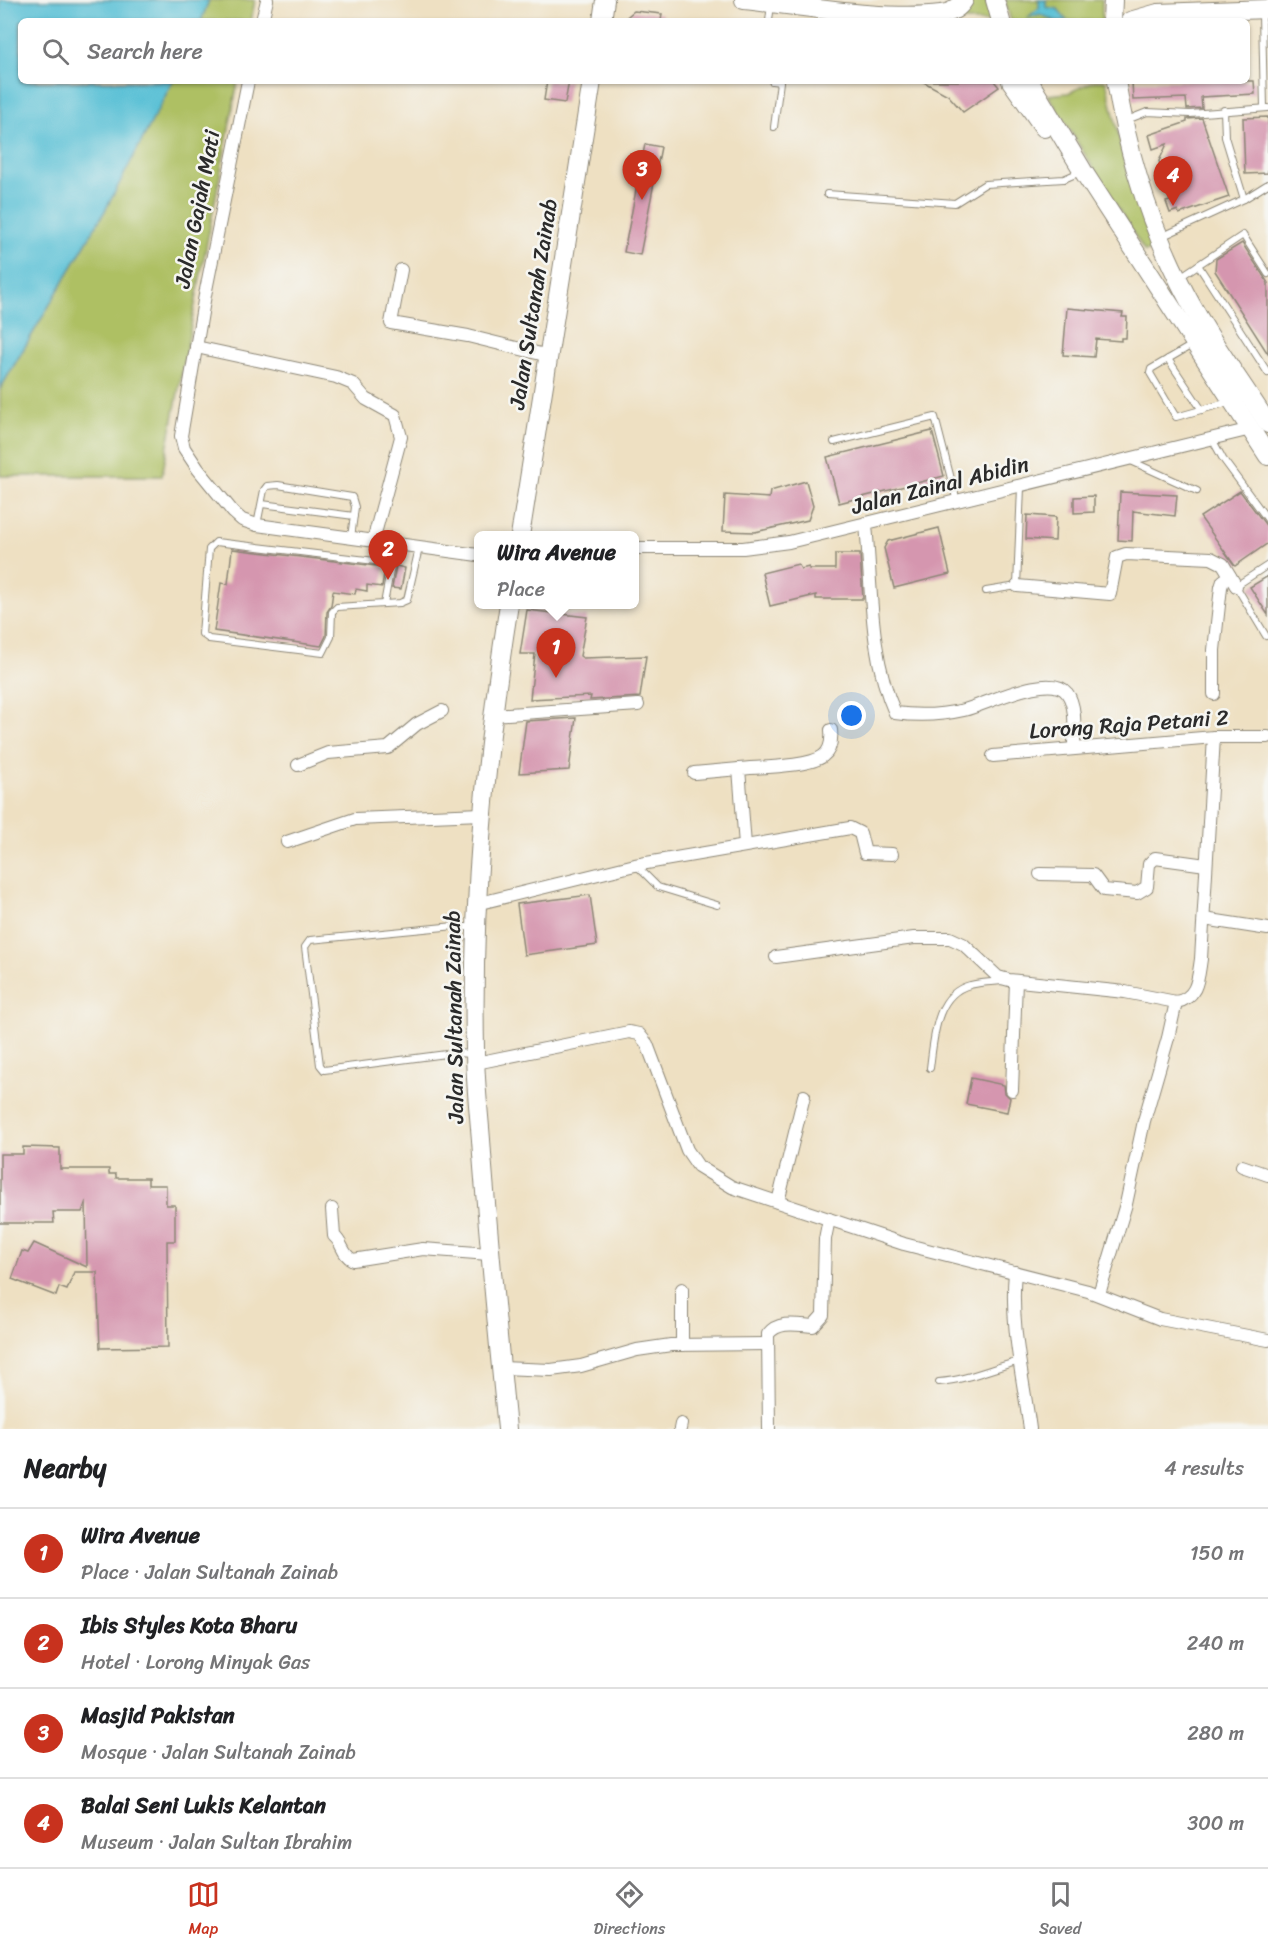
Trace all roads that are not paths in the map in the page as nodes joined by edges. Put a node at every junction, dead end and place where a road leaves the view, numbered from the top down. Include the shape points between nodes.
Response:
1 (267, 0) edge
2 (605, 0) edge
3 (744, 0) edge
4 (964, 0) edge
5 (995, 0) edge
6 (1113, 0) edge
7 (1258, 7) edge
8 (770, 12) edge
9 (889, 15) junction
10 (263, 18) edge
11 (602, 18) edge
12 (902, 18) edge
13 (1000, 18) edge
14 (1112, 18) edge
15 (1140, 18) edge
16 (247, 84) edge
17 (592, 84) edge
18 (780, 84) edge
19 (1013, 84) edge
20 (1031, 84) edge
21 (1117, 84) edge
22 (1266, 108) edge
23 (1224, 110) junction
24 (1124, 121) junction
25 (774, 127) dead end
26 (1082, 168) junction
27 (1268, 184) edge
28 (827, 194) dead end
29 (1244, 199) junction
30 (1159, 237) junction
31 (1198, 265) junction
32 (401, 270) dead end
33 (1268, 274) edge
34 (1178, 278) junction
35 (1195, 343) junction
36 (196, 347) junction
37 (549, 356) junction
38 (1168, 359) junction
39 (1268, 373) edge
40 (1233, 401) junction
41 (1202, 410) junction
42 (1259, 426) edge
43 (1212, 439) junction
44 (834, 442) dead end
45 (1268, 456) edge
46 (1128, 460) junction
47 (1021, 487) junction
48 (1197, 491) dead end
49 (957, 502) junction
50 (262, 504) junction
51 (354, 516) junction
52 (1268, 520) edge
53 (257, 525) junction
54 (866, 525) junction
55 (521, 531) edge
56 (351, 538) junction
57 (373, 541) junction
58 (395, 544) junction
59 (419, 547) junction
60 (639, 548) edge
61 (474, 554) edge
62 (392, 563) junction
63 (1268, 566) edge
64 (1233, 581) junction
65 (1017, 586) junction
66 (986, 591) dead end
67 (384, 604) junction
68 (508, 609) edge
69 (1266, 636) dead end
70 (1214, 694) dead end
71 (638, 705) dead end
72 (442, 711) dead end
73 (493, 715) junction
74 (831, 730) dead end
75 (1214, 737) junction
76 (1268, 737) edge
77 (1074, 747) junction
78 (993, 756) dead end
79 (298, 765) dead end
80 (739, 769) junction
81 (694, 773) dead end
82 (482, 814) junction
83 (287, 842) dead end
84 (745, 845) junction
85 (892, 854) dead end
86 (635, 865) junction
87 (1206, 865) junction
88 (1040, 874) dead end
89 (476, 904) junction
90 (717, 905) dead end
91 (1204, 919) junction
92 (475, 928) junction
93 (1268, 929) edge
94 (776, 957) dead end
95 (1013, 980) junction
96 (1176, 1002) junction
97 (475, 1059) junction
98 (930, 1068) dead end
99 (1012, 1090) dead end
100 (804, 1096) dead end
101 (1242, 1166) dead end
102 (1268, 1175) edge
103 (778, 1202) junction
104 (332, 1209) dead end
105 (829, 1219) junction
106 (489, 1254) junction
107 (1015, 1272) junction
108 (682, 1289) dead end
109 (1099, 1294) junction
110 (1268, 1340) edge
111 (767, 1344) junction
112 (682, 1345) junction
113 (1020, 1361) junction
114 (501, 1368) junction
115 (939, 1382) dead end
116 (507, 1429) edge
117 (769, 1429) edge
118 (1030, 1429) edge

1 - 10 street
2 - 11 main road
3 - 8 main road
4 - 9 main road via 953,11 942,14
5 - 13 main road
6 - 14 main road
7 - 15 main road via 1158,13
7 - 22 lane
8 - 9 main road
9 - 12 main road
16 - 36 street, Jalan Gajah Mati
17 - 37 main road, Jalan Sultanah Zainab
18 - 25 lane
19 - 26 main road via 1048,133
20 - 26 main road
21 - 24 main road
22 - 23 lane
23 - 24 lane via 1190,114 1147,112
23 - 29 lane via 1225,137
24 - 30 main road
26 - 28 lane via 1064,179 985,184 955,203
26 - 35 main road
27 - 29 lane
29 - 30 lane
30 - 34 main road
31 - 33 lane via 1243,235
31 - 34 lane
31 - 39 lane
32 - 37 street via 391,323 468,336
34 - 42 main road
35 - 38 lane
35 - 40 main road
36 - 53 street, Jalan Gajah Mati via 181,436 184,448 233,512
36 - 57 street via 336,377 353,384 366,399 395,415 401,437
37 - 55 main road, Jalan Sultanah Zainab
38 - 41 lane
38 - 41 lane via 1150,373 1176,417
40 - 41 lane
40 - 42 main road
42 - 43 street, Jalan Zainal Abidin
42 - 45 main road
43 - 46 street, Jalan Zainal Abidin
43 - 52 lane
44 - 49 lane via 935,417
46 - 47 street, Jalan Zainal Abidin
46 - 48 lane
47 - 49 street, Jalan Zainal Abidin
47 - 65 lane
49 - 54 street, Jalan Zainal Abidin
50 - 51 lane
50 - 51 lane via 264,490 271,485 312,490 352,497
50 - 53 lane
51 - 56 lane
53 - 56 street
54 - 60 street, Jalan Zainal Abidin via 743,548
54 - 77 street via 874,634 885,691 895,712 912,715 962,711 1021,690 1057,686 1067,692 1072,704
56 - 57 street
57 - 58 street
58 - 59 street
58 - 62 lane
59 - 61 street
59 - 67 lane via 407,600
62 - 67 lane
62 - 67 lane via 216,542 209,549 201,630 209,639 320,654 331,637 334,609
63 - 64 lane
64 - 65 street via 1223,564 1211,558 1126,554 1117,557 1110,594
64 - 69 lane
64 - 70 street via 1223,581 1221,587
65 - 66 lane
68 - 73 main road, Jalan Sultanah Zainab
71 - 73 street
72 - 79 street via 417,724 388,748 328,753
73 - 82 main road, Jalan Sultanah Zainab
74 - 80 street via 827,752 814,761
75 - 76 street, Lorong Raja Petani 2
75 - 77 street, Lorong Raja Petani 2
75 - 87 street
77 - 78 street, Lorong Raja Petani 2
80 - 81 street
80 - 84 street
82 - 83 street via 355,819
82 - 89 main road, Jalan Sultanah Zainab
84 - 85 street via 854,828 860,833 865,853
84 - 86 street
86 - 89 street
86 - 90 lane via 658,887
87 - 88 street via 1155,858 1149,864 1147,887 1137,893 1104,890 1096,877 1089,874
87 - 91 street
89 - 92 main road, Jalan Sultanah Zainab
91 - 93 street
91 - 96 street via 1197,983 1190,996
92 - 97 main road, Jalan Sultanah Zainab
92 - 97 lane via 455,926 310,940 304,947 320,1065 324,1070 454,1053
94 - 95 street via 914,938 950,938 963,944 998,977
95 - 96 street via 1125,992
95 - 98 lane via 969,985 953,993 936,1027
95 - 99 street
96 - 109 street via 1126,1204
97 - 103 street via 628,1032 639,1034 647,1044 687,1150 698,1166 732,1187
97 - 106 main road, Jalan Sultanah Zainab
100 - 103 street
101 - 102 street
103 - 105 street
104 - 106 street via 334,1236 353,1260 423,1249
105 - 107 street via 904,1244
105 - 111 street via 823,1315 813,1326 773,1328
106 - 114 main road, Jalan Sultanah Zainab
107 - 109 street
107 - 113 street via 1013,1300
108 - 112 street
109 - 110 street via 1160,1318
111 - 112 street
111 - 117 street
112 - 114 street via 653,1347 551,1370
113 - 115 lane via 959,1380
113 - 118 street
114 - 116 main road, Jalan Sultanah Zainab

